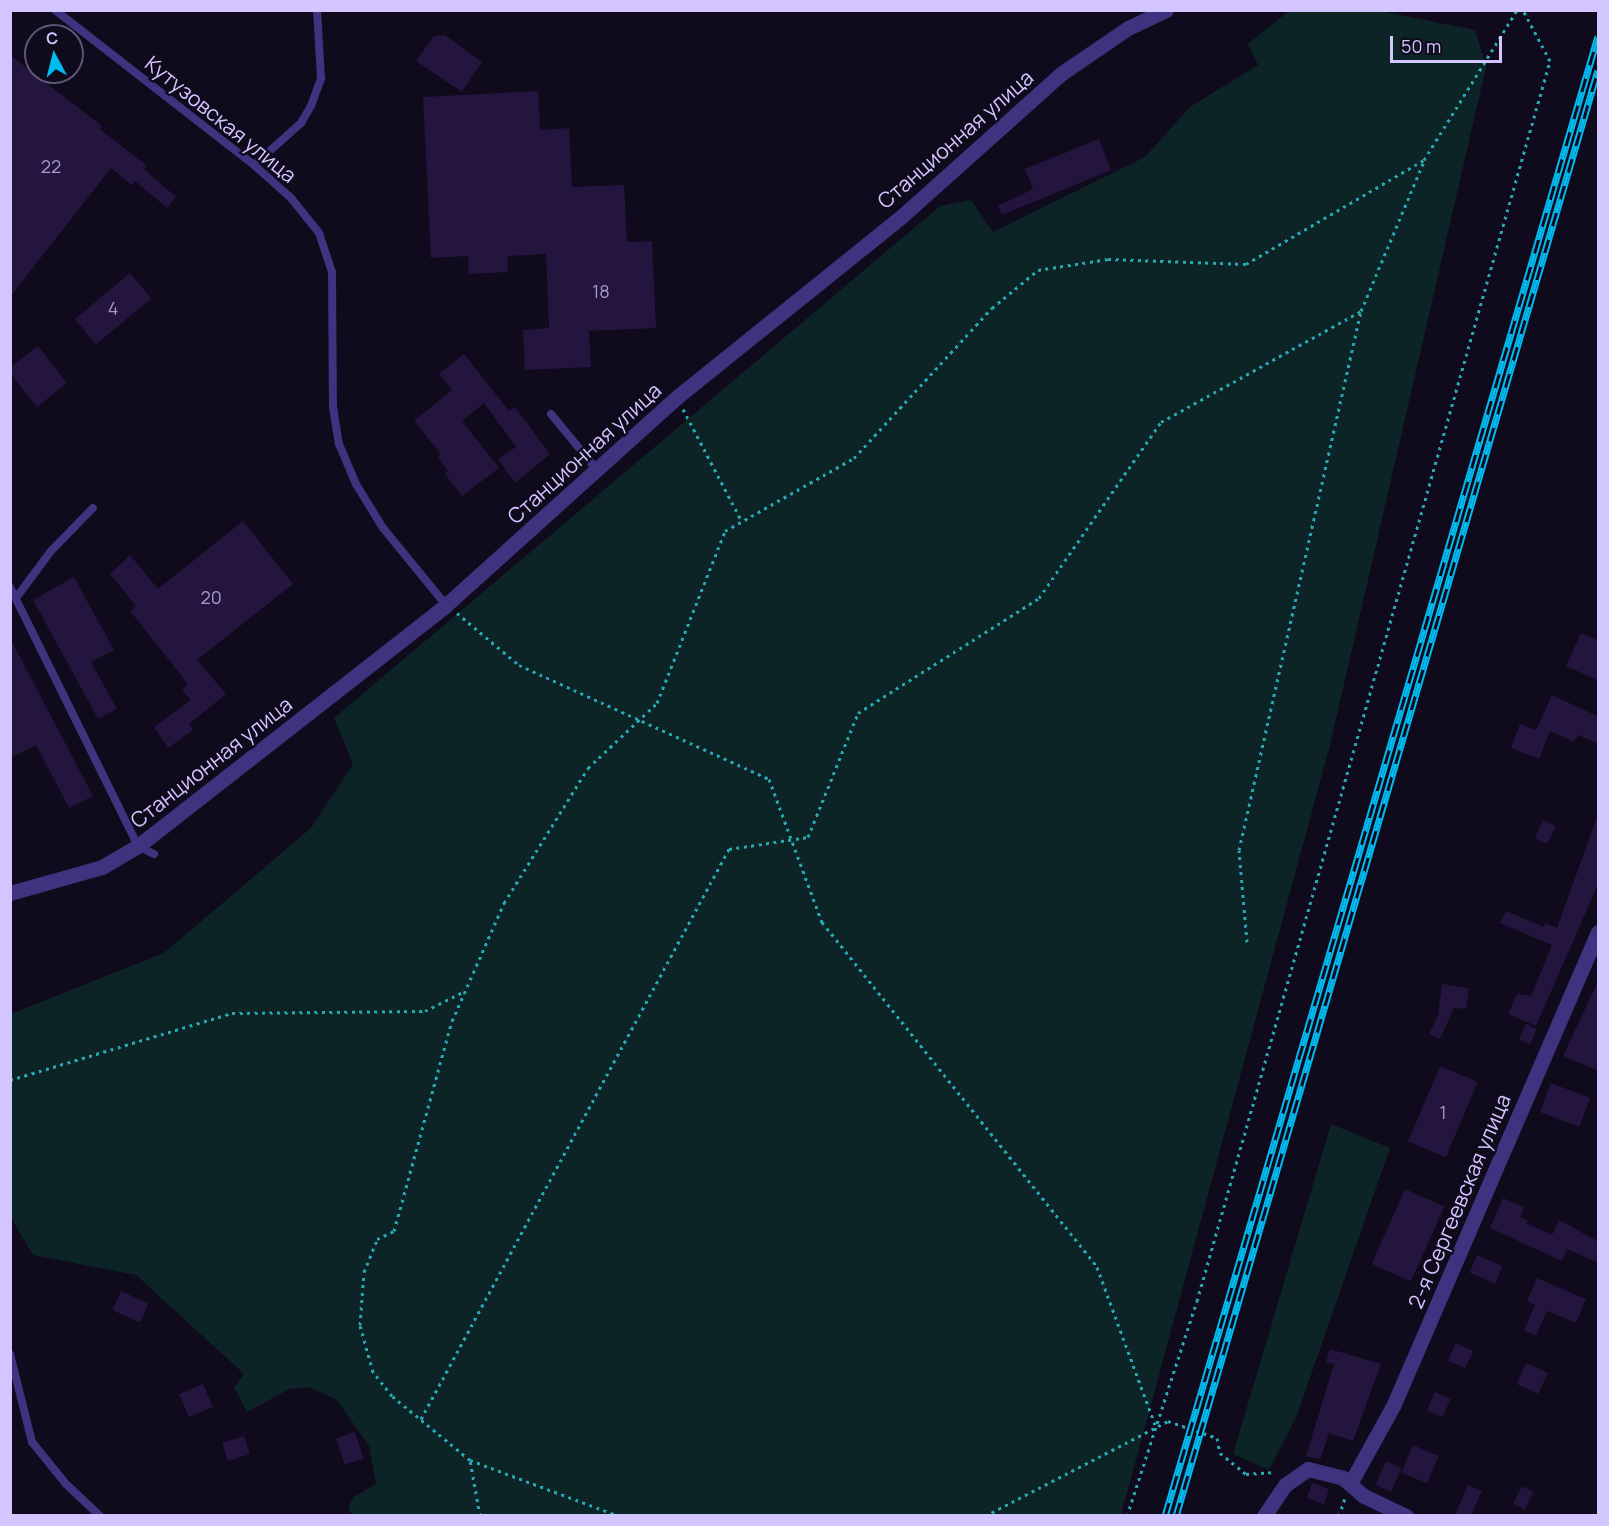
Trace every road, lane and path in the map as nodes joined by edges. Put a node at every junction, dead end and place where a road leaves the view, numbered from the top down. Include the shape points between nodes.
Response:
1 (55, 10) edge
2 (317, 10) edge
3 (1166, 10) edge
4 (1517, 10) edge
5 (1523, 10) edge
6 (1424, 160) junction
7 (254, 165) junction
8 (1361, 311) junction
9 (677, 397) junction
10 (551, 414) dead end
11 (597, 470) junction
12 (93, 508) dead end
13 (742, 522) junction
14 (10, 587) edge
15 (16, 598) junction
16 (446, 604) junction
17 (639, 720) junction
18 (792, 840) junction
19 (138, 846) junction
20 (154, 854) dead end
21 (10, 893) edge
22 (1599, 932) edge
23 (1247, 942) dead end
24 (465, 992) junction
25 (10, 1080) edge
26 (10, 1354) edge
27 (421, 1419) junction
28 (1155, 1425) junction
29 (470, 1460) junction
30 (1301, 1471) junction
31 (1351, 1482) junction
32 (100, 1515) edge
33 (480, 1515) edge
34 (619, 1515) edge
35 (985, 1515) edge
36 (1127, 1515) edge
37 (1264, 1515) edge
38 (1406, 1515) edge

1 - 7 lane, Кутузовская улица
2 - 7 lane via 321,78 311,106 301,123
3 - 9 street, Станционная улица via 1128,28 1062,73 902,216
4 - 6 path
5 - 28 path via 1550,61 1197,1301
6 - 8 path
6 - 13 path via 1246,264 1108,259 1038,270 992,308 854,458
7 - 16 lane, Кутузовская улица via 291,198 319,233 332,272 333,407 339,444 356,484 383,528
8 - 18 path via 1161,422 1040,598 858,713 808,837
8 - 23 path via 1239,850
9 - 11 street, Станционная улица
9 - 13 path
10 - 11 lane
11 - 16 street, Станционная улица
12 - 15 lane via 51,551
13 - 17 path via 725,531 657,703
14 - 15 lane
15 - 19 lane
16 - 17 path via 519,665
16 - 19 street, Станционная улица
17 - 18 path via 769,779
17 - 24 path via 588,768 504,903
18 - 27 path via 729,849
18 - 28 path via 822,922 1097,1267
19 - 20 lane
19 - 21 street, Станционная улица via 102,867
22 - 31 street, 2-я Сергеевская улица via 1394,1404
24 - 25 path via 425,1011 232,1013
24 - 27 path via 452,1021 394,1231 377,1239 364,1272 360,1325 373,1372
26 - 32 lane via 32,1442 66,1484
27 - 29 path
28 - 30 path via 1168,1421 1217,1438 1220,1452 1246,1474
28 - 35 path via 1145,1434
28 - 36 path
29 - 33 path
29 - 34 path
30 - 31 street via 1318,1471
30 - 37 street via 1285,1485
31 - 38 street via 1364,1496

